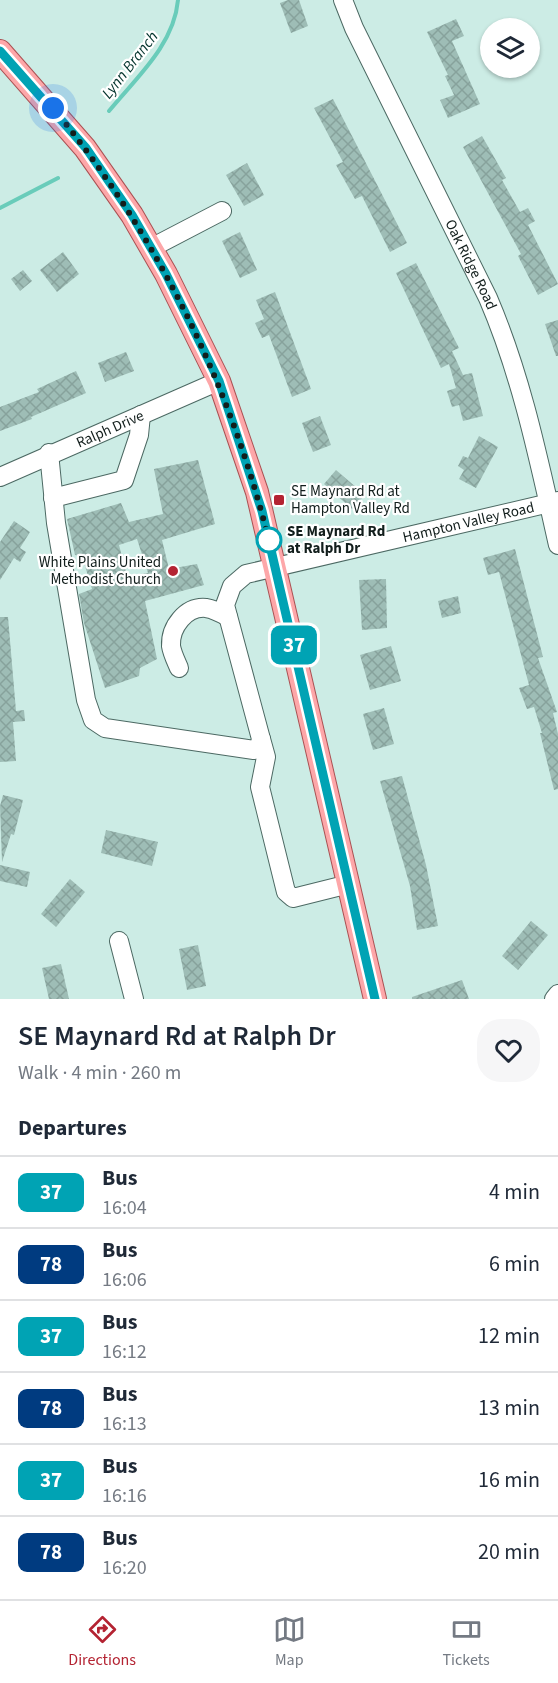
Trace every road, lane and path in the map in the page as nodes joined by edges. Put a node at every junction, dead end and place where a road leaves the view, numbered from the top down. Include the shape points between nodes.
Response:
1 (343, 0) edge
2 (0, 51) edge
3 (216, 210) dead end
4 (151, 248) junction
5 (219, 381) junction
6 (141, 415) junction
7 (49, 453) junction
8 (0, 477) edge
9 (54, 498) junction
10 (553, 502) edge
11 (558, 545) edge
12 (276, 568) junction
13 (228, 617) junction
14 (179, 668) dead end
15 (261, 739) junction
16 (349, 884) junction
17 (119, 941) dead end
18 (558, 994) edge
19 (134, 999) edge
20 (375, 999) edge
21 (554, 999) edge

1 - 10 street, Oak Ridge Road via 503,332
2 - 4 main road via 86,148
3 - 4 street
4 - 5 main road
5 - 6 street, Ralph Drive
5 - 12 main road via 257,492
6 - 7 street, Ralph Drive
6 - 9 street via 139,435 124,480
7 - 8 street, Ralph Drive
7 - 9 street
9 - 15 street via 84,689 93,720 105,728 254,750
10 - 11 street, Oak Ridge Road
10 - 12 street, Hampton Valley Road
12 - 13 street, Hampton Valley Road via 246,574 237,580 225,605
12 - 16 main road
13 - 14 street via 200,608 180,619 171,645
13 - 15 street
15 - 16 street via 266,758 260,787 286,892 293,898
16 - 20 main road
17 - 19 street
18 - 21 street

